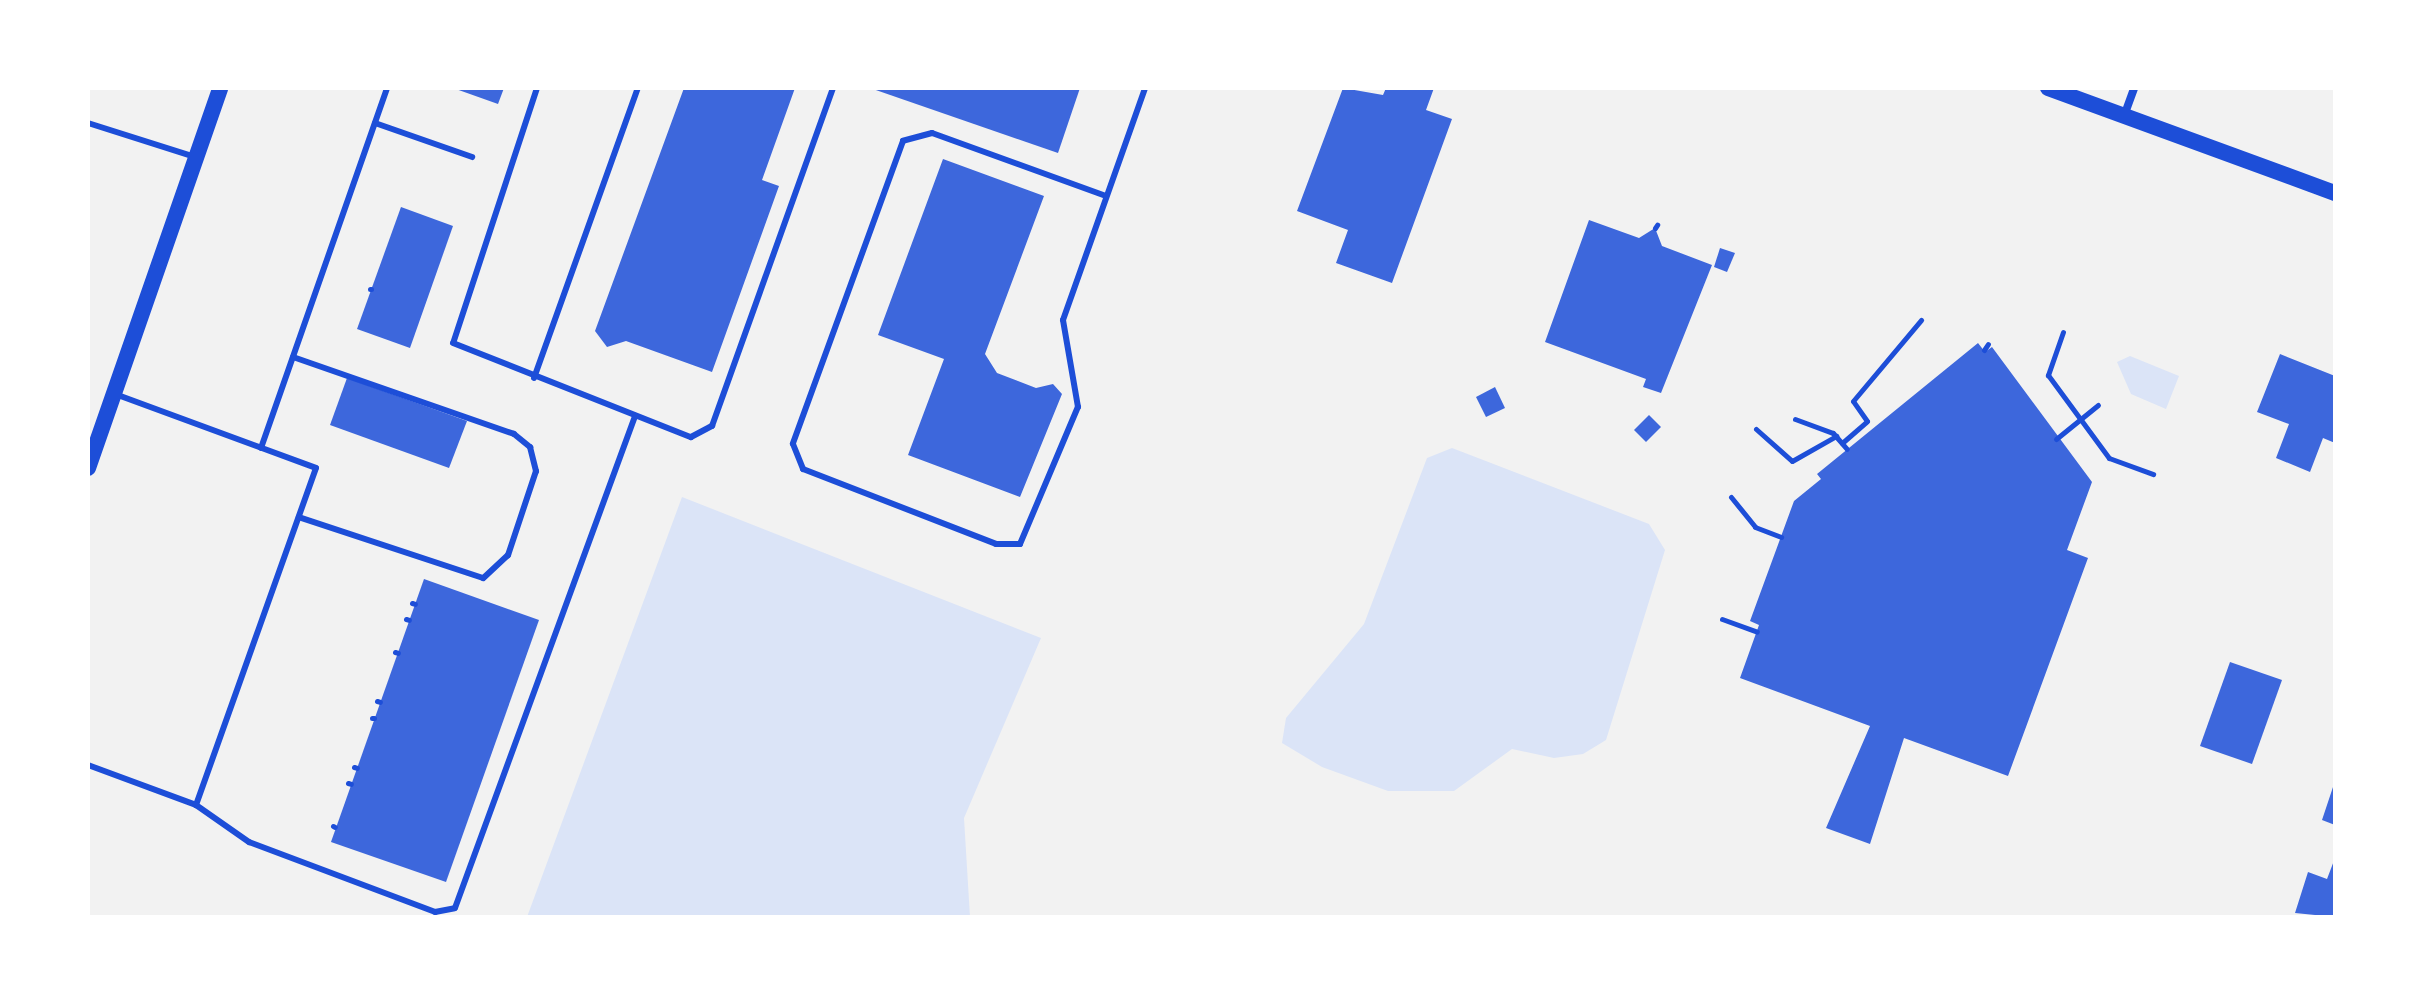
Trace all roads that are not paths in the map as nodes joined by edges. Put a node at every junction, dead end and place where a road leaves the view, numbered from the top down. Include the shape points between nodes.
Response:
1 (220, 88) edge
2 (387, 88) edge
3 (537, 88) edge
4 (638, 88) edge
5 (833, 88) edge
6 (1145, 88) edge
7 (2048, 88) edge
8 (2134, 88) edge
9 (2124, 116) junction
10 (88, 123) edge
11 (375, 123) junction
12 (196, 157) junction
13 (472, 157) dead end
14 (2335, 193) edge
15 (1106, 196) junction
16 (293, 357) junction
17 (534, 378) junction
18 (113, 394) junction
19 (635, 416) junction
20 (92, 443) edge
21 (261, 448) junction
22 (88, 468) edge
23 (299, 517) junction
24 (88, 765) edge
25 (196, 805) junction

1 - 12 main road
2 - 11 lane
3 - 17 lane via 452,335 457,348
4 - 17 lane
5 - 19 lane via 712,426 691,437
6 - 15 lane
7 - 9 main road
8 - 9 street
9 - 14 main road
10 - 12 lane
11 - 13 lane
11 - 16 lane
12 - 18 main road
15 - 15 lane via 1063,320 1078,407 1020,544 996,544 803,469 795,458 798,431 903,141 932,133
16 - 21 lane
16 - 23 lane via 514,434 530,447 536,471 508,555 483,578
17 - 19 lane
18 - 20 main road
18 - 21 lane
19 - 25 lane via 455,908 435,912 249,842
20 - 22 main road
21 - 23 lane via 316,468
23 - 25 lane
24 - 25 lane

